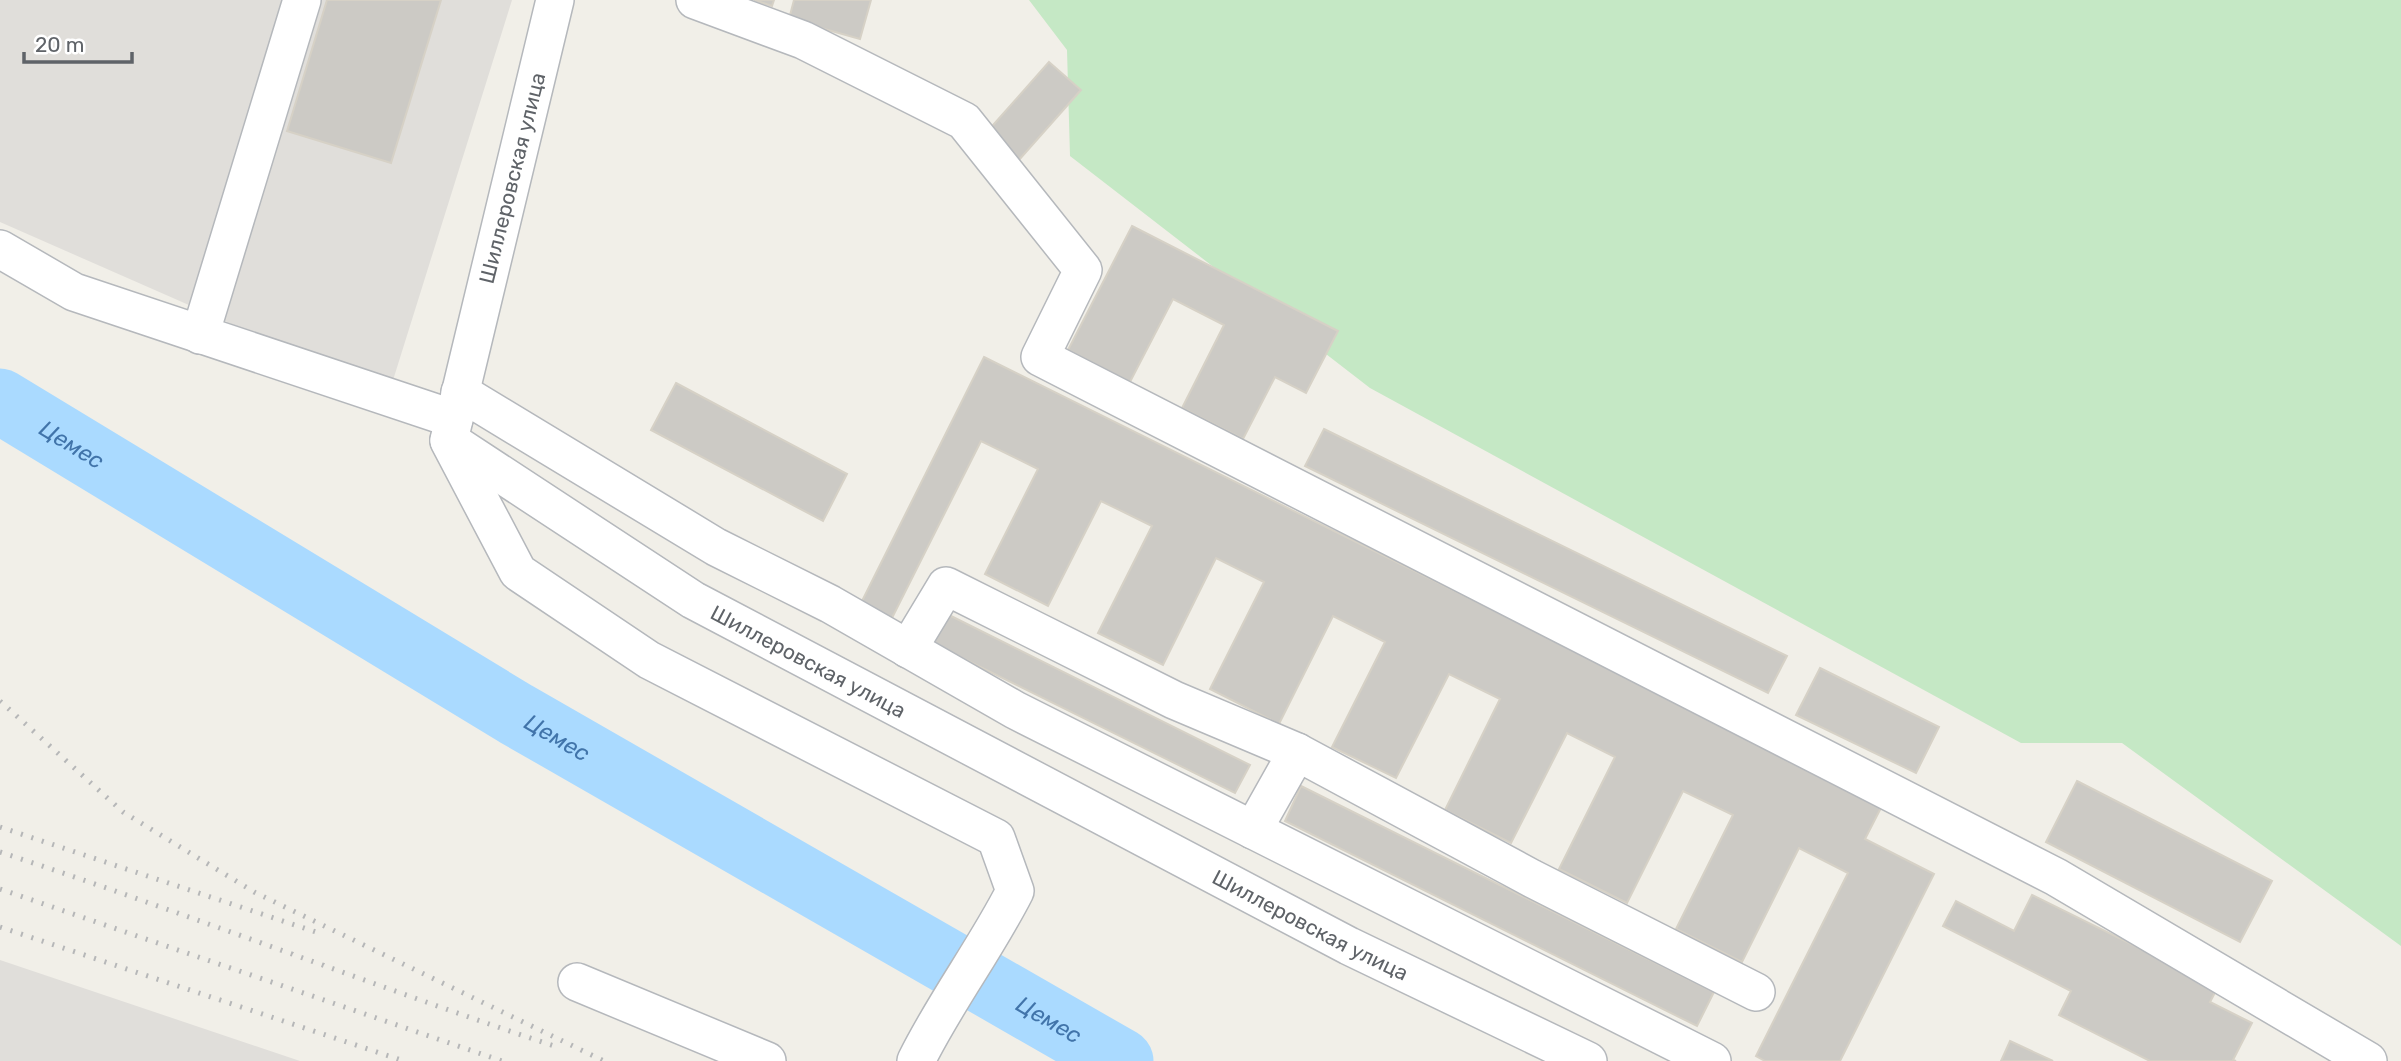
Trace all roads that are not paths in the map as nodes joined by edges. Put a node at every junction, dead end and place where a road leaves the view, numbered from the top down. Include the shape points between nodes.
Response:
1 (302, 0) edge
2 (555, 0) edge
3 (695, 0) edge
4 (0, 249) edge
5 (200, 335) junction
6 (454, 417) junction
7 (908, 649) junction
8 (1297, 752) junction
9 (1253, 830) junction
10 (577, 982) dead end
11 (1756, 992) dead end
12 (767, 1061) edge
13 (916, 1061) edge
14 (1588, 1061) edge
15 (1713, 1061) edge
16 (2368, 1061) edge

1 - 5 street
2 - 6 street, Шиллеровская улица
3 - 16 street via 803,40 964,121 1083,270 1040,357 2056,877
4 - 5 street via 74,292
5 - 6 street
6 - 7 street via 830,604
6 - 13 street via 517,572 649,660 996,838 1015,891
6 - 14 street, Шиллеровская улица via 693,600 1349,946
7 - 8 street via 946,586 1174,700
7 - 9 street via 1015,710
8 - 9 street
8 - 11 street
9 - 15 street
10 - 12 street

